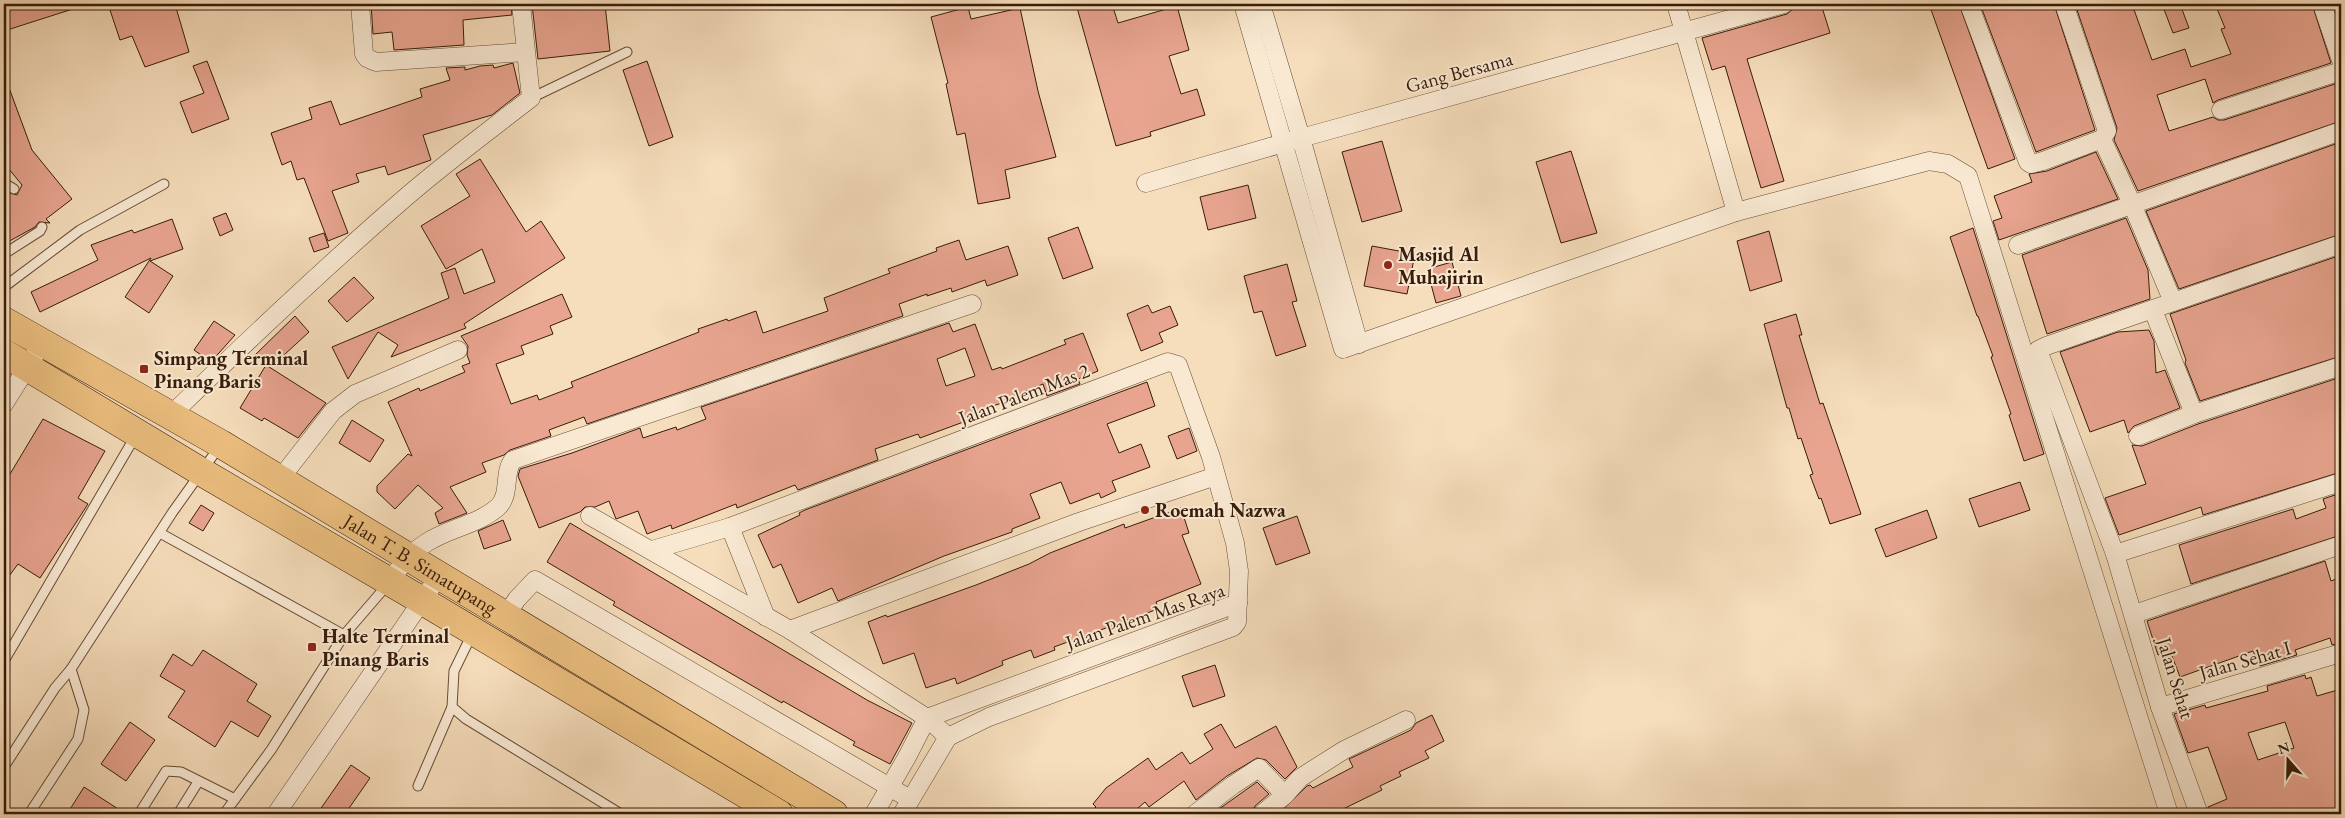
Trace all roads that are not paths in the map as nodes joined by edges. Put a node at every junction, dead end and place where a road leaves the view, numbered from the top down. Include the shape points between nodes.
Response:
1 (360, 4) edge
2 (521, 4) edge
3 (1243, 4) edge
4 (1261, 4) edge
5 (1676, 4) edge
6 (1784, 4) edge
7 (1969, 4) edge
8 (2064, 4) edge
9 (2322, 4) edge
10 (1684, 33) junction
11 (1261, 36) junction
12 (2338, 39) edge
13 (525, 52) junction
14 (627, 52) dead end
15 (2341, 60) edge
16 (2341, 71) edge
17 (531, 98) junction
18 (2221, 110) dead end
19 (2341, 130) edge
20 (1302, 138) junction
21 (2102, 138) junction
22 (1283, 143) junction
23 (1146, 183) dead end
24 (4, 184) edge
25 (164, 184) dead end
26 (14, 189) dead end
27 (2132, 204) junction
28 (1736, 212) junction
29 (42, 227) dead end
30 (2018, 244) dead end
31 (2341, 244) edge
32 (4, 254) edge
33 (1325, 257) junction
34 (4, 287) edge
35 (2173, 302) junction
36 (972, 304) dead end
37 (2152, 310) junction
38 (4, 320) edge
39 (42, 342) junction
40 (458, 350) dead end
41 (4, 353) edge
42 (28, 366) junction
43 (2341, 366) edge
44 (4, 404) edge
45 (2194, 414) junction
46 (171, 415) junction
47 (138, 433) junction
48 (2138, 436) dead end
49 (221, 444) junction
50 (200, 471) junction
51 (1216, 476) junction
52 (280, 479) junction
53 (2341, 482) edge
54 (590, 516) dead end
55 (730, 527) junction
56 (160, 533) junction
57 (2341, 545) edge
58 (652, 550) junction
59 (2115, 554) junction
60 (408, 557) junction
61 (439, 576) junction
62 (389, 582) junction
63 (421, 600) junction
64 (1238, 603) junction
65 (2134, 614) junction
66 (506, 615) junction
67 (766, 617) junction
68 (790, 630) junction
69 (473, 631) junction
70 (344, 635) junction
71 (2341, 654) edge
72 (4, 661) edge
73 (71, 669) junction
74 (2160, 706) junction
75 (452, 707) junction
76 (926, 718) junction
77 (1406, 720) dead end
78 (948, 737) junction
79 (4, 767) edge
80 (198, 782) junction
81 (418, 786) dead end
82 (889, 786) junction
83 (1285, 795) junction
84 (234, 799) junction
85 (906, 807) edge
86 (29, 814) edge
87 (139, 814) edge
88 (178, 814) edge
89 (224, 814) edge
90 (276, 814) edge
91 (621, 814) edge
92 (779, 814) edge
93 (834, 814) edge
94 (874, 814) edge
95 (1195, 814) edge
96 (1262, 814) edge
97 (2169, 814) edge
98 (2199, 814) edge

1 - 13 street via 364,54 376,62
2 - 13 street
3 - 11 street
4 - 11 street
5 - 10 street
6 - 10 street, Gang Bersama
7 - 21 street via 2028,162 2043,161
8 - 21 street via 2106,125 2107,131
9 - 12 street
10 - 20 street, Gang Bersama
10 - 28 street
11 - 20 street
11 - 22 street
12 - 15 street
13 - 17 street
14 - 17 lane
16 - 18 street
17 - 46 street via 398,203 254,333
19 - 27 street
20 - 22 street, Gang Bersama
20 - 33 street
21 - 27 street
22 - 23 street, Gang Bersama
22 - 33 street
24 - 26 lane
25 - 34 lane via 80,230
27 - 30 street
27 - 35 street
28 - 33 street via 1359,344
28 - 97 street via 1929,161 1948,164 1968,176
29 - 32 lane
31 - 35 street
35 - 37 street
36 - 60 street via 513,460 499,506 426,542
37 - 45 street
37 - 59 street, Jalan Sehat via 2038,350
38 - 39 main road, Jalan T. B. Simatupang
39 - 42 street
39 - 46 main road, Jalan T. B. Simatupang
40 - 52 street via 355,394 334,411
41 - 42 main road, Jalan T. B. Simatupang
42 - 44 street
42 - 47 main road, Jalan T. B. Simatupang
43 - 45 street
45 - 48 street
46 - 49 main road, Jalan T. B. Simatupang
47 - 50 main road, Jalan T. B. Simatupang
47 - 72 lane
49 - 50 lane
49 - 52 main road, Jalan T. B. Simatupang
50 - 56 lane
50 - 62 main road, Jalan T. B. Simatupang
51 - 55 street, Jalan Palem Mas 2 via 1178,365 1168,362
51 - 64 street, Jalan Palem Mas 2 via 1235,543 1239,571
51 - 68 street via 1079,522
52 - 60 main road, Jalan T. B. Simatupang
53 - 59 street
54 - 58 street
55 - 58 street, Jalan Palem Mas 2
55 - 67 street
56 - 70 lane
56 - 73 lane
57 - 65 street
58 - 67 street
59 - 65 street, Jalan Sehat
60 - 61 main road, Jalan T. B. Simatupang
60 - 62 street
61 - 63 street
61 - 66 main road, Jalan T. B. Simatupang
62 - 63 main road, Jalan T. B. Simatupang
62 - 70 lane
63 - 69 main road, Jalan T. B. Simatupang
63 - 90 street
64 - 76 street, Jalan Palem Mas Raya
64 - 78 street, Jalan Palem Mas Raya via 1237,622 1233,627 989,717
65 - 74 street, Jalan Sehat
66 - 82 street via 535,580
66 - 93 main road, Jalan T. B. Simatupang
67 - 68 street
68 - 76 street
69 - 75 lane via 454,671
69 - 92 main road, Jalan T. B. Simatupang
70 - 84 lane via 271,750
71 - 74 street, Jalan Sehat I
73 - 79 lane
73 - 86 lane via 84,710 78,739
74 - 98 street, Jalan Sehat
75 - 81 lane
75 - 91 lane via 466,719
76 - 78 street
76 - 82 street
77 - 83 street via 1344,750 1300,778
78 - 85 street
80 - 84 lane
80 - 87 lane via 181,772 166,771
80 - 88 lane
82 - 85 street
82 - 94 street
83 - 95 street via 1259,768
83 - 96 street
84 - 89 lane

